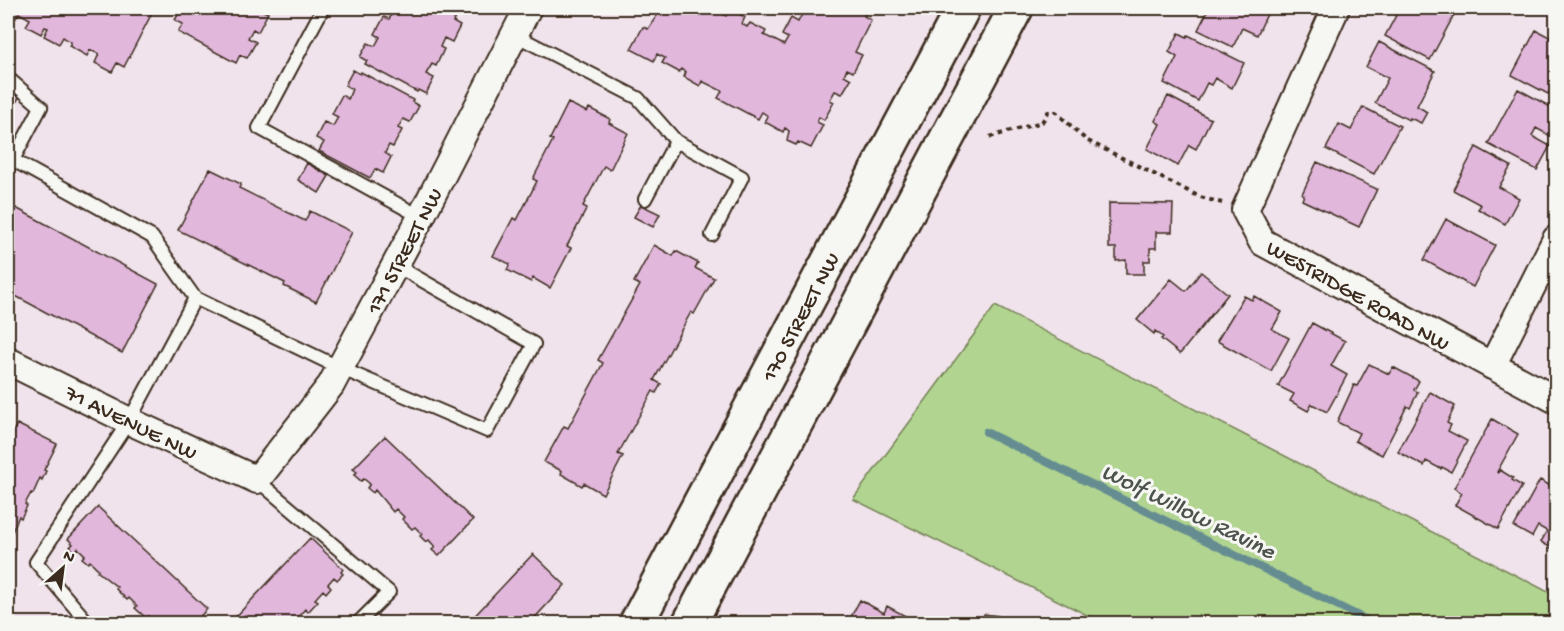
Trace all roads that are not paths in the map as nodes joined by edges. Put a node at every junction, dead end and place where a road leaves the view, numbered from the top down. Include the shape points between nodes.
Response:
1 (323, 8) edge
2 (528, 8) edge
3 (963, 8) edge
4 (1016, 8) edge
5 (1336, 8) edge
6 (515, 35) junction
7 (8, 78) edge
8 (676, 141) junction
9 (645, 199) dead end
10 (421, 217) junction
11 (712, 235) dead end
12 (1557, 239) edge
13 (395, 265) junction
14 (195, 297) junction
15 (8, 361) edge
16 (1492, 366) junction
17 (340, 368) junction
18 (1557, 400) edge
19 (129, 421) junction
20 (257, 480) junction
21 (89, 624) edge
22 (357, 624) edge
23 (636, 624) edge
24 (689, 624) edge

1 - 10 lane via 259,128
2 - 6 street, 171 STREET NW
3 - 23 main road, 170 STREET NW
4 - 24 main road, 170 STREET NW
5 - 16 street, WESTRIDGE ROAD NW via 1245,210 1262,242
6 - 8 lane via 638,98
6 - 10 street, 171 STREET NW
7 - 14 lane via 41,106 13,160 152,237
8 - 9 lane
8 - 11 lane via 742,177
10 - 13 street, 171 STREET NW
12 - 16 street
13 - 17 street, 171 STREET NW
13 - 17 lane via 534,344 487,431
14 - 17 lane
14 - 19 lane
15 - 19 street, 71 AVENUE NW
16 - 18 street, WESTRIDGE ROAD NW
17 - 20 street, 171 STREET NW
19 - 20 street, 71 AVENUE NW
19 - 21 lane via 36,562
20 - 22 lane via 389,592

